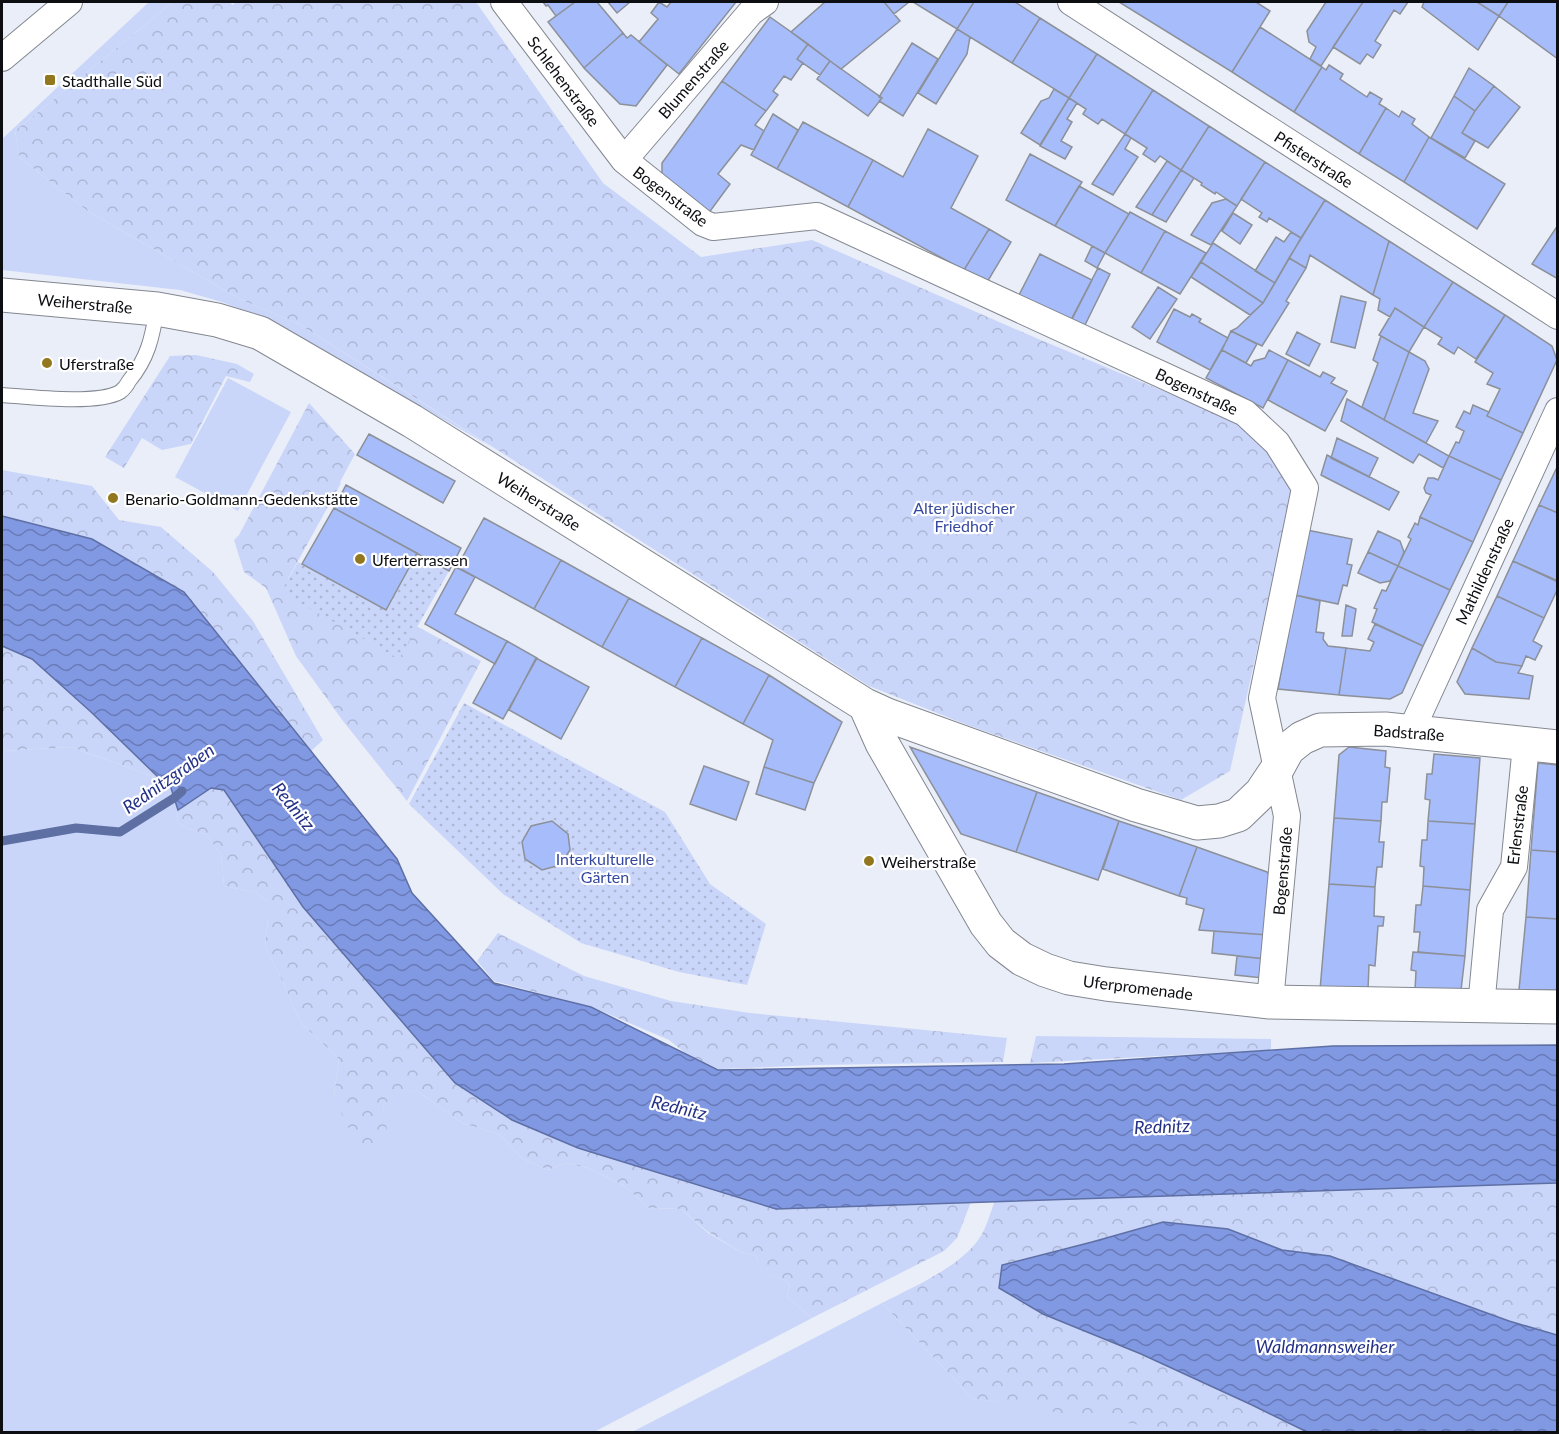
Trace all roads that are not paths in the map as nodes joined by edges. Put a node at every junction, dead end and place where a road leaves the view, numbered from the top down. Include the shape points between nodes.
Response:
1 (69, 2) edge
2 (504, 2) edge
3 (765, 2) edge
4 (1071, 2) edge
5 (2, 57) edge
6 (624, 160) junction
7 (2, 295) edge
8 (156, 309) junction
9 (1557, 316) edge
10 (2, 395) edge
11 (1557, 411) edge
12 (865, 705) junction
13 (1411, 731) junction
14 (1542, 746) edge
15 (1277, 770) junction
16 (1270, 1002) junction
17 (1481, 1007) junction
18 (1557, 1007) edge

1 - 5 street
2 - 6 street, Schlehenstraße
3 - 6 street, Blumenstraße via 751,12
4 - 9 street, Pfisterstraße
6 - 15 street, Bogenstraße via 703,223 713,227 817,216 1245,413 1277,443 1305,488 1262,698
7 - 8 street, Weiherstraße
8 - 10 lane via 150,346 138,371 122,391 100,398
8 - 12 street, Weiherstraße via 260,333 286,347 412,421
11 - 13 street, Mathildenstraße
12 - 15 street, Weiherstraße via 1136,805 1197,823 1238,815
12 - 16 street, Uferpromenade via 882,743 986,924 1001,943 1022,959 1069,978
13 - 14 street, Badstraße
13 - 15 street, Badstraße via 1320,730 1288,749
14 - 17 street, Erlenstraße via 1514,867 1490,910
15 - 16 street, Bogenstraße via 1287,816
16 - 17 street, Uferpromenade
17 - 18 street, Uferpromenade

